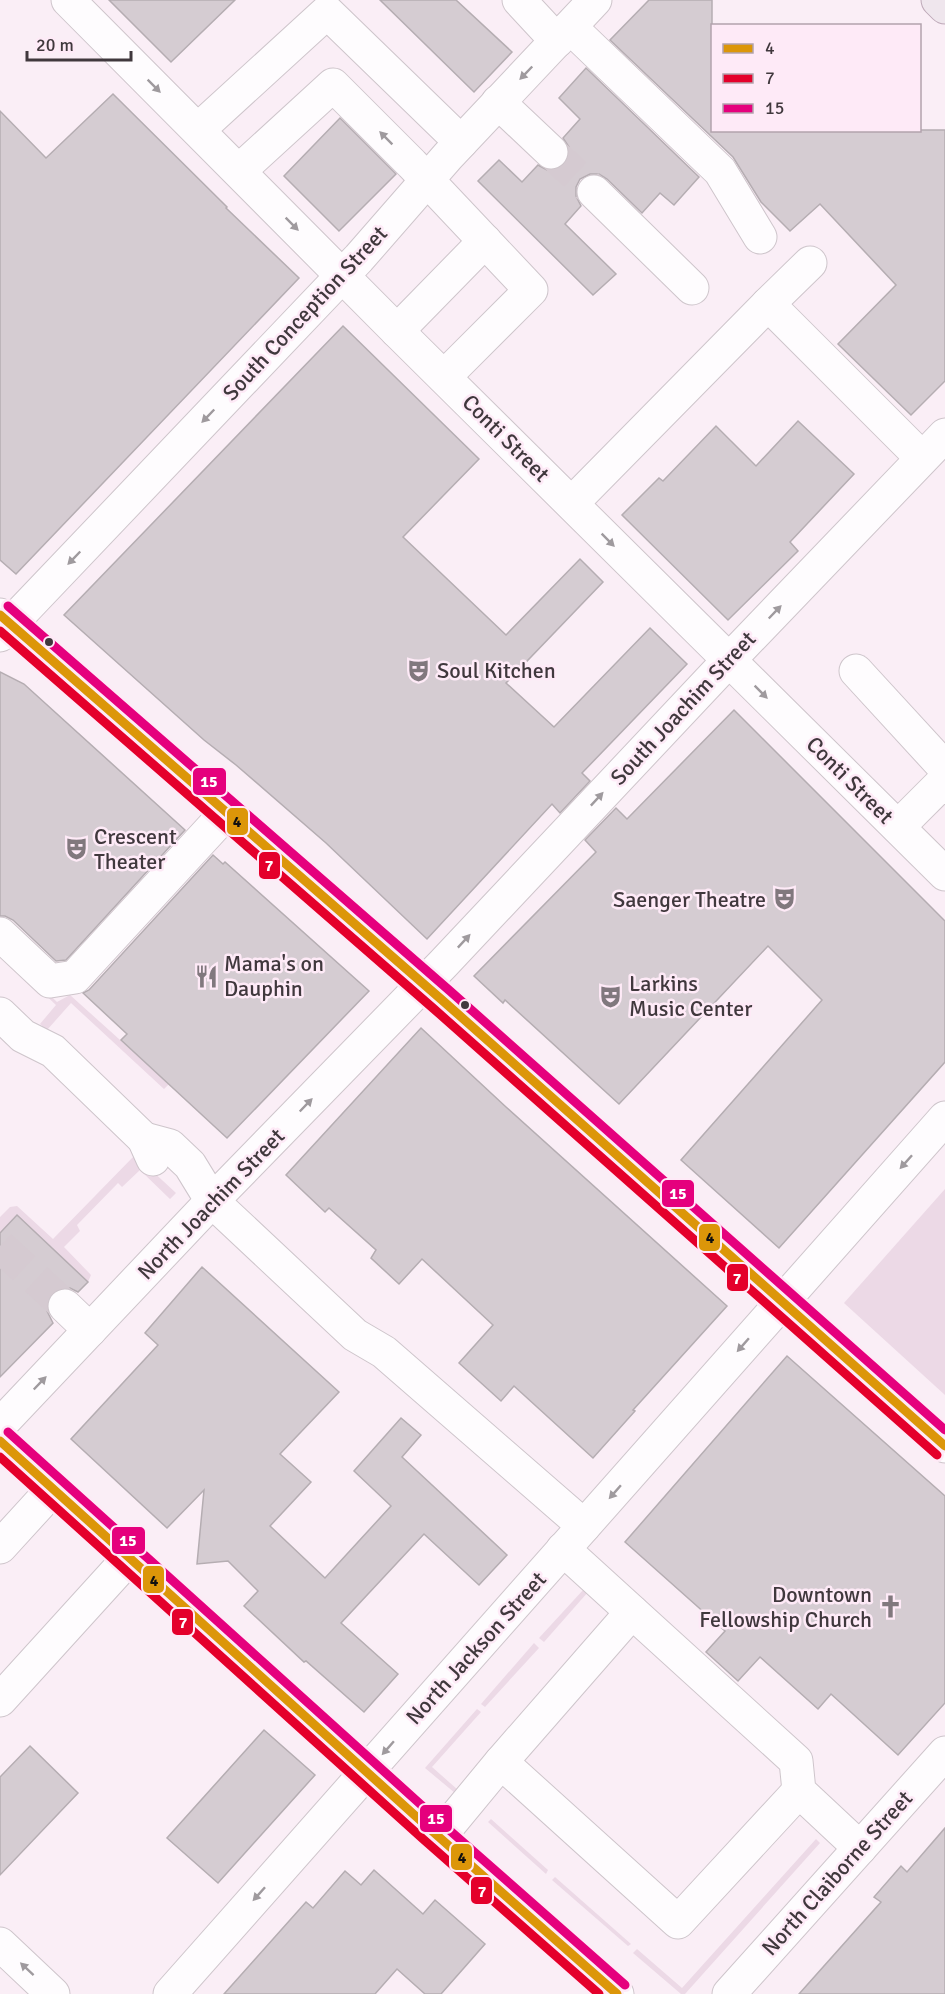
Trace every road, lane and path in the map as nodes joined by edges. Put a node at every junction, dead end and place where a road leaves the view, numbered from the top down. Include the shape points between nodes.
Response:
1 (68, 0) edge
2 (519, 0) edge
3 (595, 0) edge
4 (938, 0) edge
5 (945, 7) edge
6 (563, 34) junction
7 (498, 102) junction
8 (198, 130) junction
9 (461, 142) junction
10 (551, 152) tunnel mouth
11 (239, 171) junction
12 (426, 180) junction
13 (594, 192) tunnel mouth
14 (760, 237) dead end
15 (485, 241) junction
16 (810, 263) dead end
17 (342, 276) junction
18 (693, 288) dead end
19 (768, 304) junction
20 (397, 331) junction
21 (444, 377) junction
22 (945, 435) edge
23 (922, 458) junction
24 (572, 503) junction
25 (3, 624) edge
26 (729, 660) junction
27 (856, 671) dead end
28 (945, 768) edge
29 (945, 780) edge
30 (227, 812) junction
31 (898, 827) junction
32 (945, 874) edge
33 (0, 934) edge
34 (423, 984) junction
35 (0, 1014) edge
36 (945, 1118) edge
37 (212, 1201) junction
38 (782, 1301) junction
39 (65, 1306) tunnel mouth
40 (90, 1330) junction
41 (0, 1425) edge
42 (0, 1441) edge
43 (945, 1446) edge
44 (53, 1489) junction
45 (574, 1537) junction
46 (0, 1547) edge
47 (129, 1558) junction
48 (632, 1612) junction
49 (0, 1700) edge
50 (945, 1753) edge
51 (501, 1762) junction
52 (366, 1772) junction
53 (799, 1791) junction
54 (439, 1837) junction
55 (860, 1848) junction
56 (0, 1944) edge
57 (53, 1994) edge
58 (170, 1994) edge
59 (617, 1994) edge
60 (729, 1994) edge

1 -> 8 street, Conti Street
2 - 6 street
3 - 6 street, South Conception Street
4 - 5 main road
6 -> 7 street, South Conception Street
6 - 14 street via 720,171
7 - 9 street, South Conception Street
7 - 10 street
8 - 9 street via 327,12
8 - 11 street, Conti Street
9 - 12 street, South Conception Street
12 -> 11 street via 333,85
11 -> 17 street, Conti Street
12 - 15 street
12 - 17 street, South Conception Street
13 - 18 street
15 - 20 street
15 - 21 street via 531,290
16 - 19 street
17 - 20 street, Conti Street
17 -> 25 street, South Conception Street
19 - 23 street
19 - 24 street
20 - 21 street, Conti Street
21 - 24 street, Conti Street
22 - 23 street, South Joachim Street
26 -> 23 street, South Joachim Street
24 -> 26 street, Conti Street
25 - 30 street
26 -> 31 street, Conti Street
34 -> 26 street, South Joachim Street
27 - 28 street
29 - 31 street
30 - 33 street via 75,977 50,981
30 - 34 street
31 - 32 street, Conti Street
37 -> 34 street, North Joachim Street
34 - 38 street
35 - 37 street via 23,1036 53,1051 144,1139 154,1162 175,1182
36 -> 38 street, North Jackson Street
37 - 40 street, North Joachim Street
37 - 45 street via 355,1335 384,1352
38 - 43 street
38 -> 45 street, North Jackson Street
39 - 40 street
41 -> 40 street, North Joachim Street
42 - 44 street
44 - 46 street
44 - 47 street
45 - 48 street
45 -> 52 street, North Jackson Street
47 - 49 street
47 - 52 street
48 - 51 street
48 - 53 street via 796,1761
50 - 55 street, North Claiborne Street
51 - 53 street via 678,1922
51 - 54 street
52 - 54 street
52 -> 58 street, North Jackson Street
53 - 55 street
54 - 59 street
55 - 60 street, North Claiborne Street
57 -> 56 street

